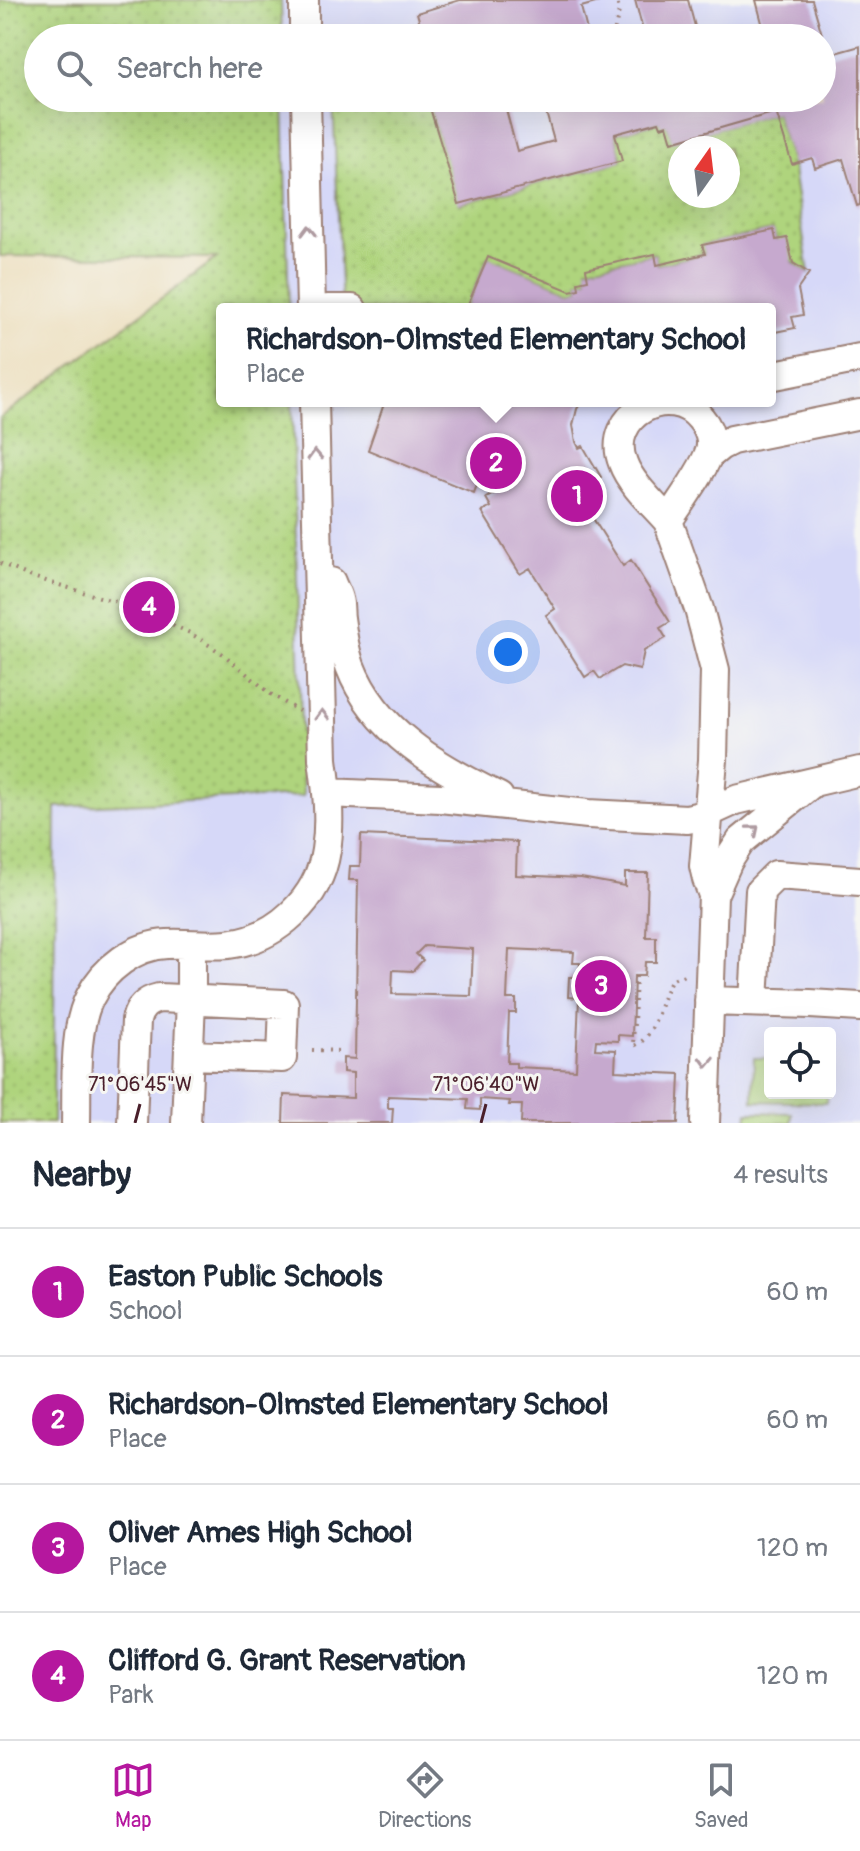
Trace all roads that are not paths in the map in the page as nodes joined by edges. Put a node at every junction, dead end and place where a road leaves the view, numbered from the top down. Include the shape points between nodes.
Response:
1 (304, 0) edge
2 (304, 24) edge
3 (306, 112) edge
4 (311, 303) edge
5 (860, 358) edge
6 (776, 375) edge
7 (314, 407) edge
8 (645, 407) edge
9 (688, 407) edge
10 (860, 414) edge
11 (709, 455) junction
12 (668, 521) junction
13 (319, 550) junction
14 (860, 771) edge
15 (815, 781) junction
16 (327, 793) junction
17 (518, 806) junction
18 (709, 812) junction
19 (860, 881) edge
20 (713, 895) junction
21 (191, 945) junction
22 (191, 999) junction
23 (709, 1001) junction
24 (754, 1002) junction
25 (860, 1007) edge
26 (189, 1055) junction
27 (76, 1123) edge
28 (132, 1123) edge
29 (186, 1123) edge
30 (705, 1123) edge

1 - 2 lane
4 -> 3 lane
5 - 6 lane
13 -> 7 lane
8 - 12 lane via 627,422 619,449 629,475
9 - 11 lane via 707,427
10 - 11 lane via 732,440
11 - 12 lane
12 - 18 lane via 715,670
16 -> 13 lane
13 - 17 lane via 338,600 350,666 373,707 438,765
14 - 15 lane
15 - 18 lane
20 -> 15 lane via 741,841
16 - 17 lane
16 - 21 lane via 326,851 316,881 298,908 259,936
17 - 18 lane via 663,819
18 - 20 lane via 704,866
19 - 24 lane via 776,875 760,891
20 - 23 lane
21 - 22 lane
21 - 27 lane via 146,948 118,963 98,983 81,1021
22 - 26 lane
22 - 26 lane via 284,1004 282,1058
22 - 28 lane via 159,998 139,1011
23 - 24 lane
23 -> 30 lane
24 - 25 lane
26 - 29 lane

